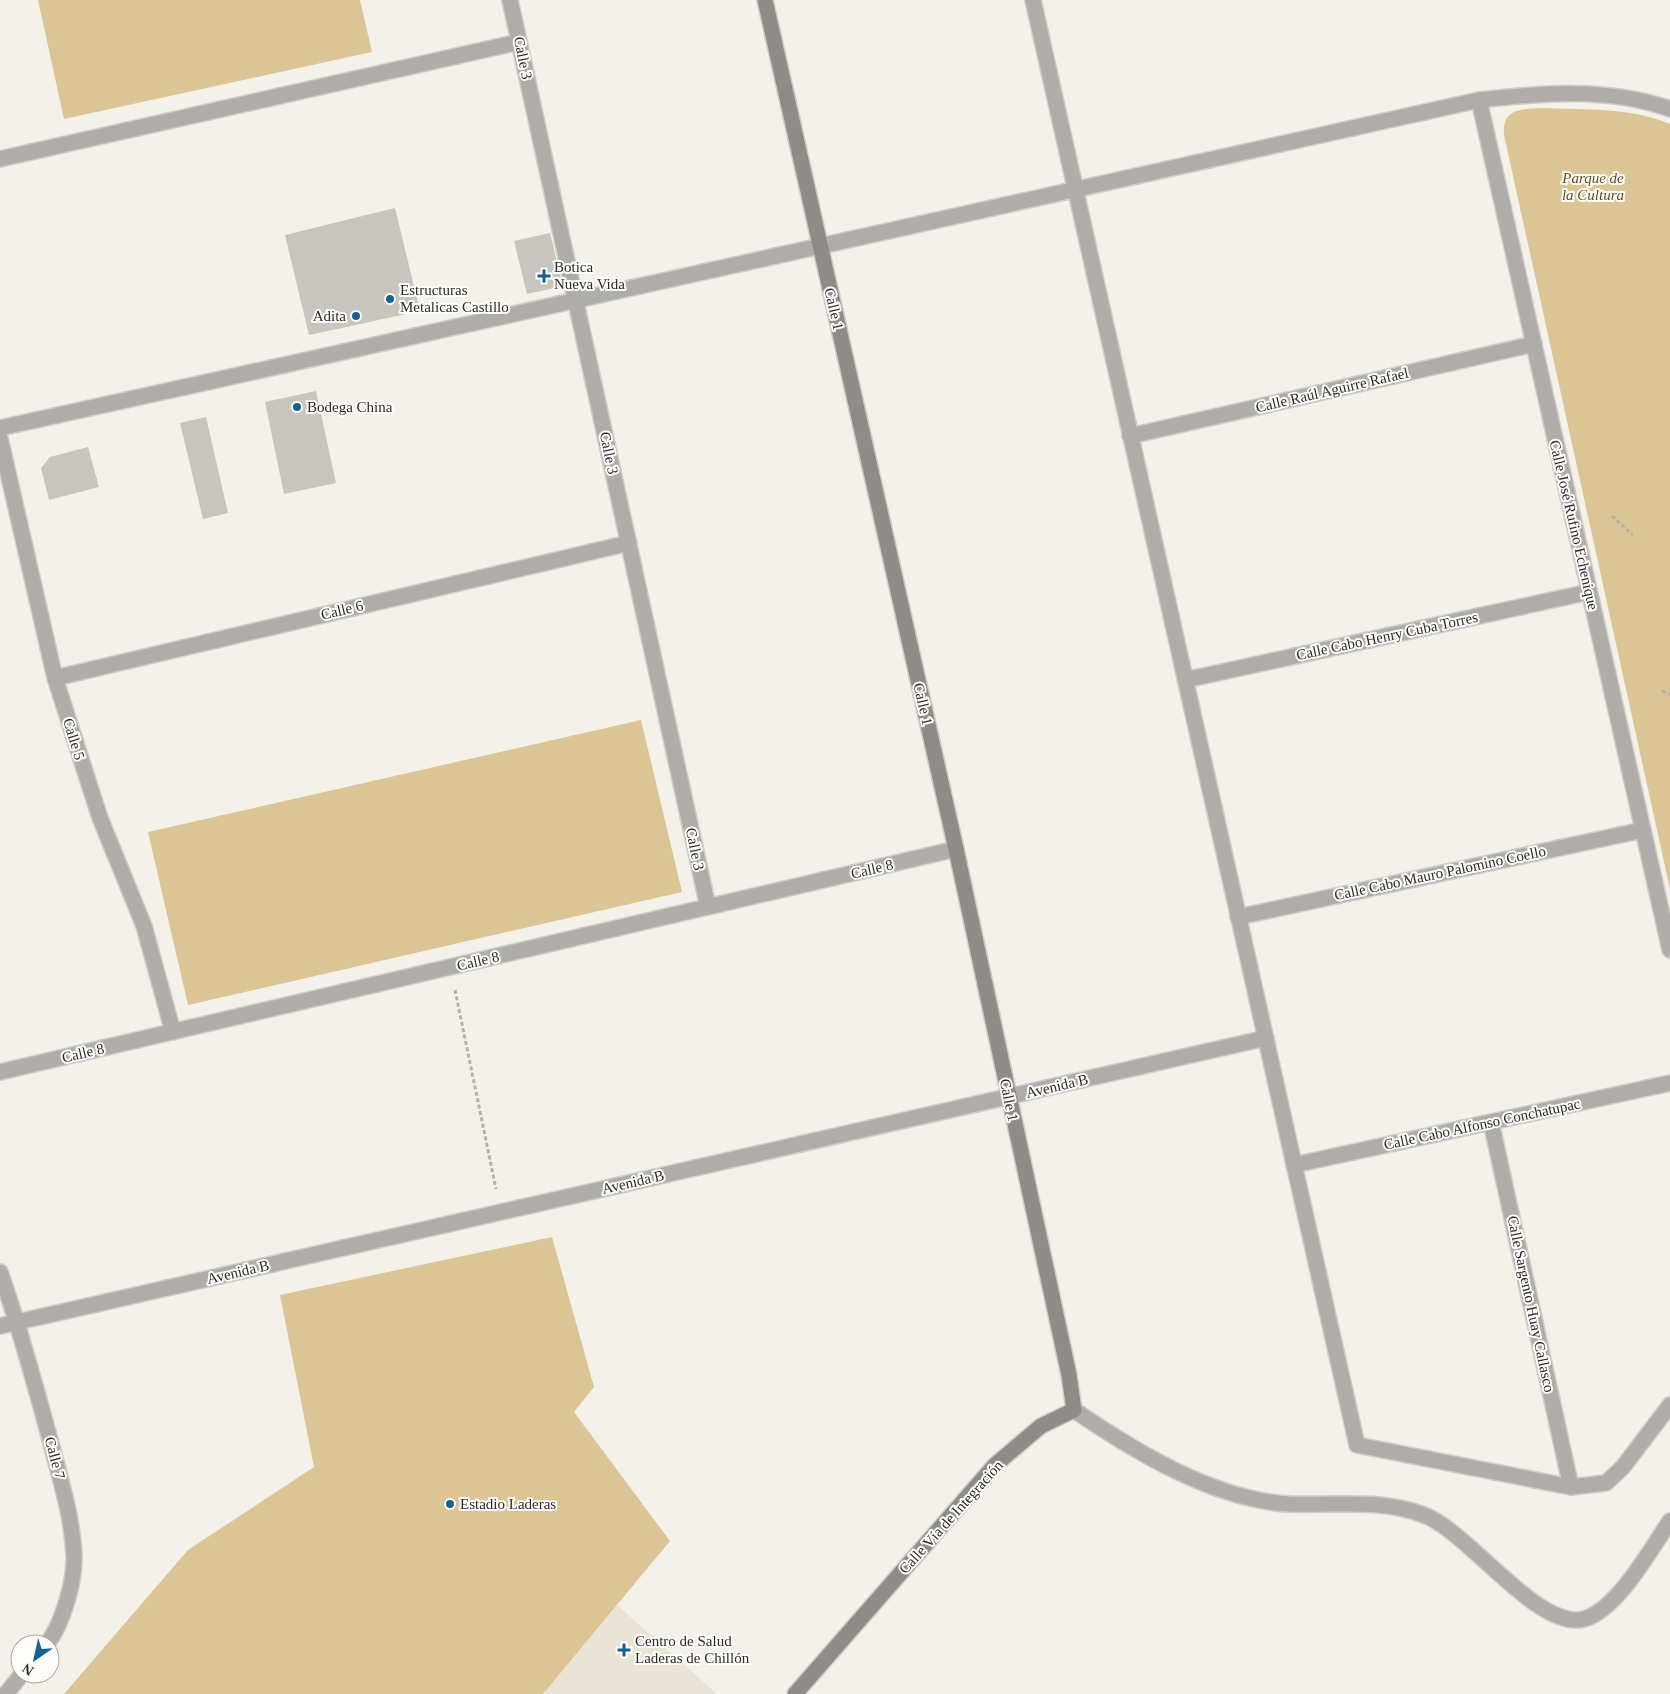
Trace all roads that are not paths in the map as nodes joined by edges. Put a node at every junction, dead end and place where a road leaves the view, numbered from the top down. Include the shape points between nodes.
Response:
1 (510, 0) edge
2 (765, 0) edge
3 (1033, 0) edge
4 (519, 42) junction
5 (1478, 100) junction
6 (1670, 109) edge
7 (0, 159) edge
8 (1075, 190) junction
9 (819, 246) junction
10 (575, 301) junction
11 (1534, 344) junction
12 (0, 428) edge
13 (1130, 436) junction
14 (0, 438) edge
15 (628, 543) junction
16 (1589, 592) junction
17 (55, 678) junction
18 (1185, 680) junction
19 (1643, 830) junction
20 (956, 849) junction
21 (708, 907) junction
22 (1238, 917) junction
23 (1670, 950) edge
24 (173, 1032) junction
25 (1266, 1038) junction
26 (0, 1072) edge
27 (1670, 1083) edge
28 (1009, 1097) junction
29 (1491, 1122) junction
30 (1294, 1165) junction
31 (0, 1272) edge
32 (18, 1322) junction
33 (0, 1326) edge
34 (1670, 1405) edge
35 (1074, 1410) junction
36 (1571, 1487) junction
37 (1670, 1521) edge
38 (53, 1634) edge
39 (14, 1684) edge
40 (6, 1694) edge
41 (795, 1694) edge

1 - 4 street, Calle 3
2 - 9 street, Calle 1
3 - 8 street
4 - 7 street
4 - 10 street, Calle 3
5 - 6 street via 1587,94 1624,97
5 - 8 street
5 - 11 street, Calle José Rufino Echenique
8 - 9 street
8 - 13 street
9 - 10 street
9 - 20 street, Calle 1
10 - 12 street
10 - 15 street, Calle 3
11 - 13 street, Calle Raúl Aguirre Rafael
11 - 16 street, Calle José Rufino Echenique
13 - 18 street
14 - 17 street, Calle 5
15 - 17 street, Calle 6
15 - 21 street, Calle 3
16 - 18 street, Calle Cabo Henry Cuba Torres
16 - 19 street, Calle José Rufino Echenique
17 - 24 street, Calle 5 via 100,818 144,926
18 - 22 street
19 - 22 street, Calle Cabo Mauro Palomino Coello
19 - 23 street, Calle José Rufino Echenique
20 - 21 street, Calle 8
20 - 28 street, Calle 1
21 - 24 street, Calle 8
22 - 25 street
24 - 26 street, Calle 8
25 - 28 street, Avenida B
25 - 30 street
27 - 29 street, Calle Cabo Alfonso Conchatupac
28 - 32 street, Avenida B
28 - 35 street, Calle 1
29 - 30 street, Calle Cabo Alfonso Conchatupac
29 - 36 street, Calle Sargento Huay Callasco
30 - 36 street via 1357,1445
31 - 32 street, Calle 7
32 - 33 street, Avenida B
32 - 38 street, Calle 7 via 65,1496 74,1556 68,1600
34 - 36 street via 1623,1467 1606,1483
35 - 37 street via 1122,1443 1180,1473 1234,1494 1288,1504 1382,1504 1425,1515 1458,1536 1535,1605 1559,1617 1583,1619 1603,1610 1616,1598
35 - 41 street, Calle Vía de Integración via 1041,1426 995,1465
39 - 40 street

